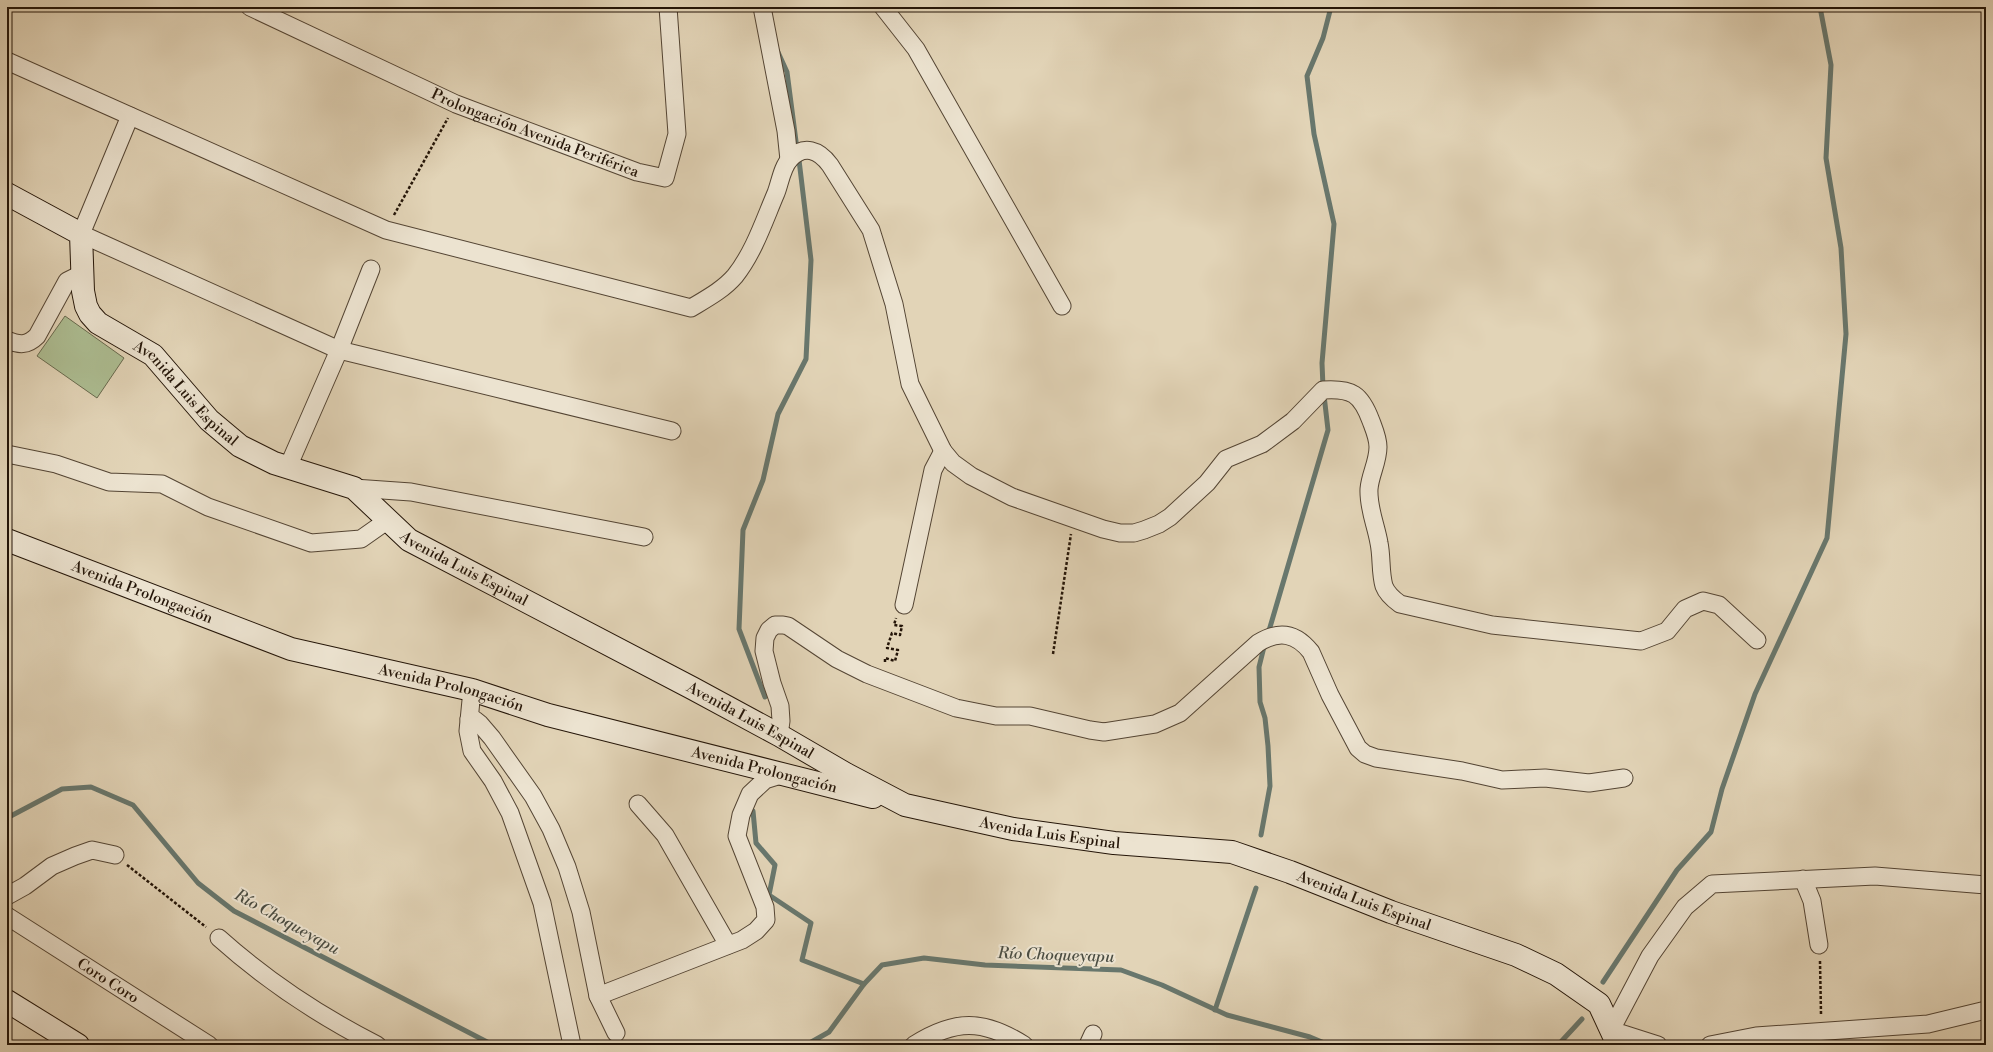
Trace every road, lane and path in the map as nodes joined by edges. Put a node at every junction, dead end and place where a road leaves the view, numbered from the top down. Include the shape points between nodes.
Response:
1 (250, 7) edge
2 (668, 7) edge
3 (762, 7) edge
4 (883, 7) edge
5 (7, 61) edge
6 (456, 104) junction
7 (130, 116) junction
8 (788, 160) junction
9 (7, 194) edge
10 (386, 230) junction
11 (81, 234) junction
12 (371, 269) dead end
13 (82, 274) junction
14 (1062, 306) dead end
15 (7, 340) edge
16 (339, 350) junction
17 (672, 431) dead end
18 (943, 452) junction
19 (7, 454) edge
20 (288, 467) junction
21 (354, 488) junction
22 (1073, 519) junction
23 (388, 520) junction
24 (644, 538) dead end
25 (7, 540) edge
26 (904, 605) joint
27 (1757, 640) dead end
28 (1053, 654) dead end
29 (890, 665) dead end
30 (472, 690) junction
31 (469, 719) junction
32 (779, 735) junction
33 (781, 775) junction
34 (1624, 778) dead end
35 (638, 804) dead end
36 (905, 805) junction
37 (115, 855) joint
38 (1802, 879) junction
39 (1986, 885) edge
40 (7, 896) edge
41 (7, 916) edge
42 (219, 938) joint
43 (728, 945) junction
44 (1819, 945) joint
45 (598, 996) junction
46 (7, 1001) edge
47 (1986, 1010) edge
48 (1821, 1031) junction
49 (616, 1033) dead end
50 (1615, 1037) edge
51 (78, 1045) edge
52 (209, 1045) edge
53 (377, 1045) edge
54 (572, 1045) edge
55 (914, 1045) edge
56 (1024, 1045) edge
57 (1658, 1045) edge
58 (1710, 1045) edge

1 - 6 street, Prolongación Avenida Periférica
2 - 6 street, Prolongación Avenida Periférica via 677,134 665,178 637,172
3 - 8 street via 786,131
4 - 14 street via 916,49
5 - 7 street
6 - 10 path
7 - 10 street
7 - 11 street
8 - 10 street via 747,258 734,276 717,292 690,308
8 - 18 street via 804,150 813,150 823,155 871,230 894,304 910,384
9 - 11 street
11 - 13 street, Avenida Luis Espinal
11 - 16 street
12 - 16 street
13 - 15 street via 67,281 37,336 31,342 24,344
13 - 20 street, Avenida Luis Espinal via 86,306 98,323 153,355 210,420 240,446
16 - 17 street
16 - 20 street
18 - 22 street via 971,476 1012,497
18 - 26 street via 933,470
19 - 23 street via 56,464 109,482 162,484 208,507 311,543 361,539
20 - 21 street, Avenida Luis Espinal
21 - 23 street, Avenida Luis Espinal
21 - 24 street via 412,492
22 - 27 street via 1120,533 1134,533 1159,524 1207,483 1226,459 1262,444 1292,421 1323,390 1337,389 1351,392 1365,405 1377,438 1377,458 1369,489 1370,503 1379,543 1384,585 1388,594 1400,604 1492,625 1641,641 1667,631 1686,609 1703,601 1719,604
22 - 28 path
23 - 32 street, Avenida Luis Espinal via 410,540
25 - 30 street, Avenida Prolongación via 291,649
26 - 29 path via 904,616 896,615 894,625 902,626 900,635 892,633 887,648 898,650 895,661 885,658 884,661
30 - 31 street
30 - 33 street, Avenida Prolongación via 548,715
31 - 45 street via 480,724 492,738 533,796 551,829 581,912
31 - 54 street via 468,731 472,751 493,781 510,813 542,903
32 - 34 street via 780,706 764,651 765,638 769,630 775,626 788,626 831,655 867,674 956,708 996,716 1030,716 1104,732 1169,720 1258,643 1282,635 1292,636 1304,643 1311,652 1346,728 1358,748 1365,754 1502,780 1545,778 1588,783
32 - 36 street, Avenida Luis Espinal
33 - 36 street, Avenida Prolongación
33 - 43 street via 765,780 750,794 741,814 737,836 765,907 766,920 756,931
35 - 43 street via 665,835
36 - 50 street, Avenida Luis Espinal via 1013,829 1114,843 1232,852 1391,912 1516,955 1556,974 1599,1004
37 - 40 street via 92,850 74,856 52,866
37 - 42 path
38 - 39 street via 1875,876
38 - 44 street via 1812,902
38 - 50 street via 1712,884 1704,889 1685,907 1650,956
41 - 52 street, Coro Coro
42 - 53 street via 243,960 293,996
43 - 45 street
44 - 48 path
45 - 49 street
46 - 51 street
47 - 48 street via 1928,1024
48 - 58 street via 1756,1036
50 - 57 street
55 - 56 street via 937,1032 960,1025 983,1026 1010,1036

